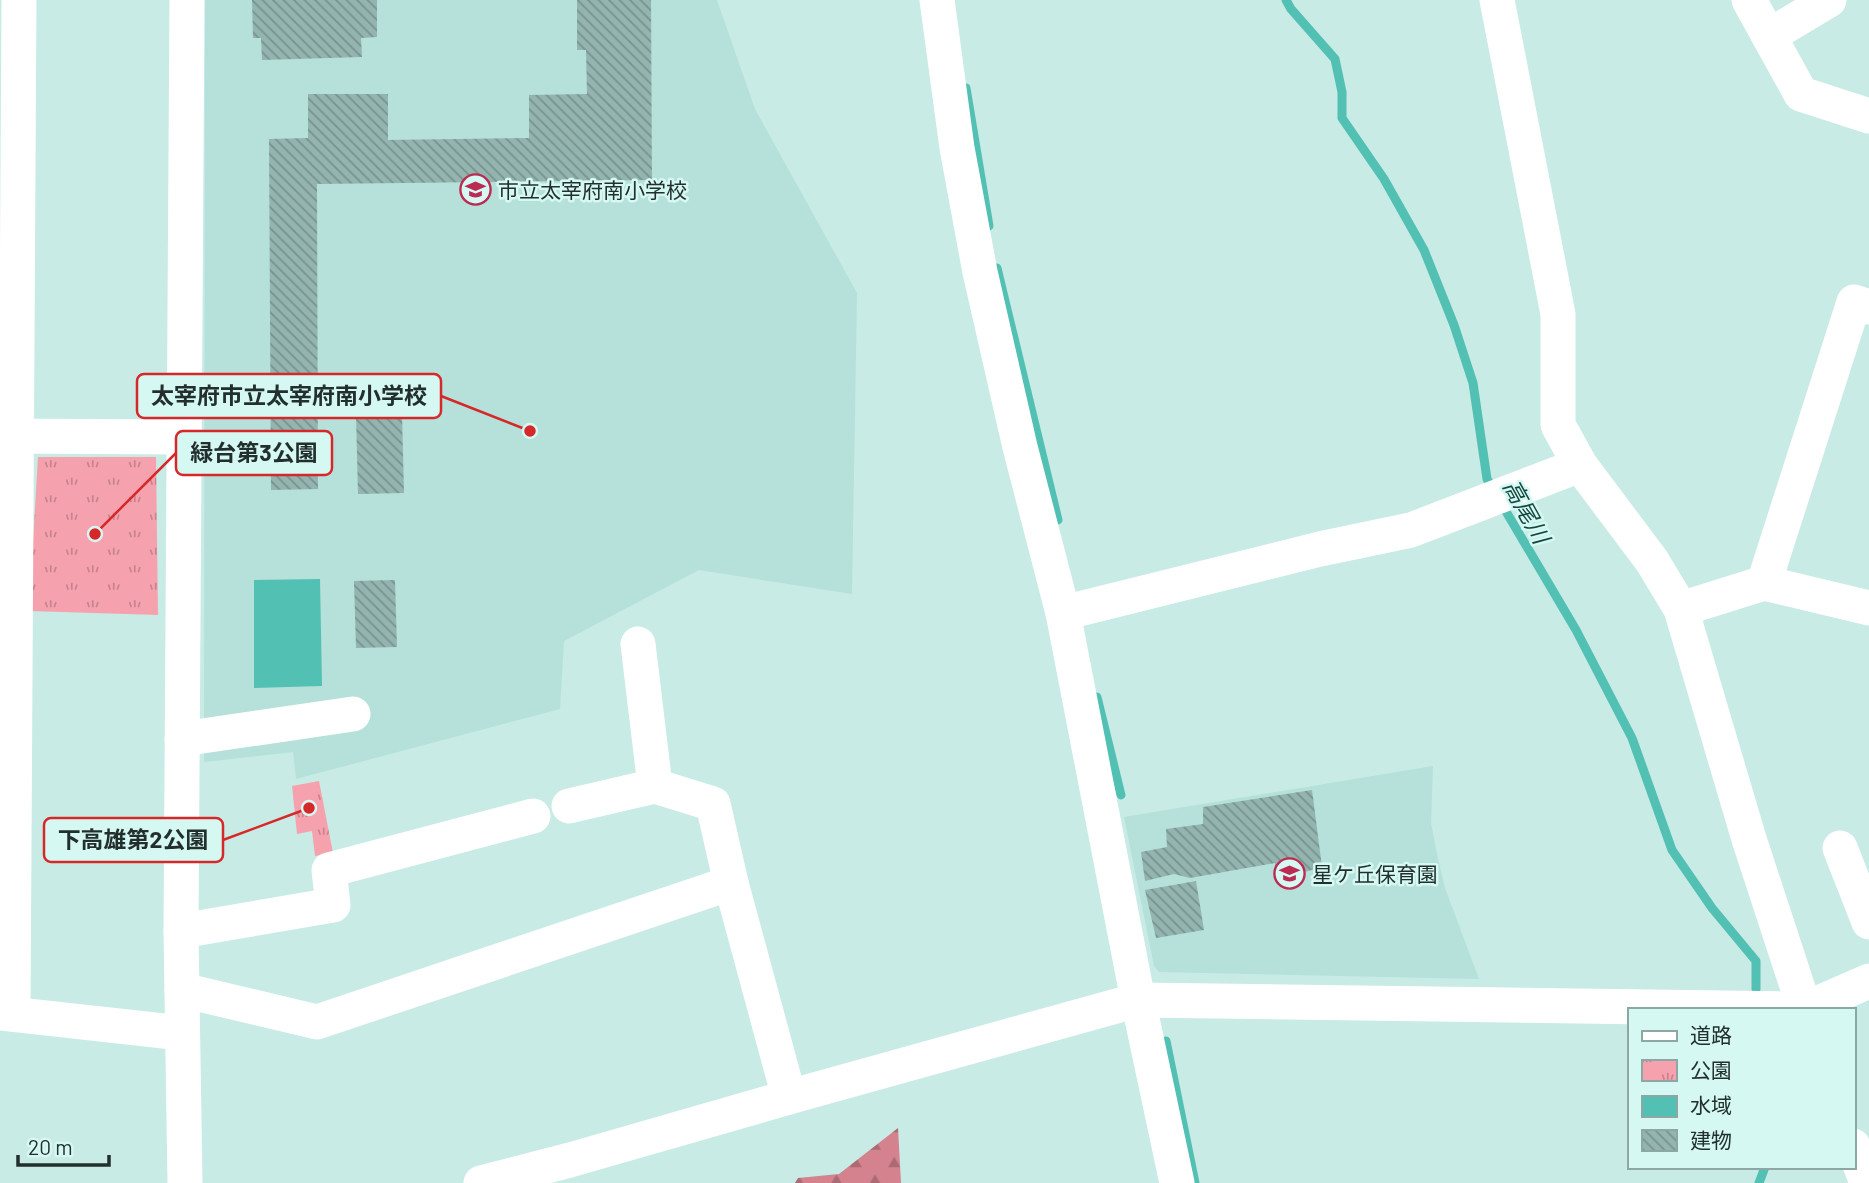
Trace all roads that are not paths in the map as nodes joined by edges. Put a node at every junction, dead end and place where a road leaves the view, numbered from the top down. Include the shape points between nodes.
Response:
1 (19, 0) edge
2 (187, 0) edge
3 (937, 0) edge
4 (1749, 0) edge
5 (1829, 0) edge
6 (1504, 1) edge
7 (1769, 36) junction
8 (1869, 116) edge
9 (1869, 307) edge
10 (8, 436) edge
11 (184, 437) junction
12 (1580, 465) junction
13 (1765, 583) junction
14 (1869, 608) edge
15 (1681, 609) junction
16 (1063, 613) junction
17 (638, 644) dead end
18 (353, 714) dead end
19 (182, 739) junction
20 (655, 786) junction
21 (569, 806) dead end
22 (533, 816) dead end
23 (1840, 848) dead end
24 (732, 883) junction
25 (1869, 922) edge
26 (181, 931) junction
27 (1869, 981) edge
28 (183, 990) junction
29 (1138, 1000) junction
30 (1672, 1008) edge
31 (1804, 1008) edge
32 (1809, 1008) edge
33 (7, 1014) edge
34 (182, 1033) junction
35 (789, 1097) junction
36 (1855, 1153) edge
37 (570, 1172) edge
38 (185, 1183) edge
39 (481, 1183) edge
40 (1177, 1183) edge
41 (1863, 1183) edge

1 - 10 street
2 - 11 street
3 - 16 street via 980,272
4 - 7 street
5 - 7 street
6 - 12 street via 1558,314 1558,425
7 - 8 street via 1801,94
9 - 13 street via 1853,302
10 - 11 street
10 - 33 street
11 - 19 street
12 - 15 street via 1652,561
12 - 16 street via 1411,530
13 - 14 street
13 - 15 street
15 - 31 street
16 - 29 street
17 - 20 street
18 - 19 street
19 - 26 street
20 - 21 street
20 - 24 street via 713,804
22 - 26 street via 329,870 333,905
23 - 25 street
24 - 28 street via 317,1022
24 - 35 street
26 - 28 street
27 - 32 street
28 - 34 street
29 - 30 street
29 - 35 street
29 - 40 street
33 - 34 street
34 - 38 street
35 - 37 street
36 - 41 street
37 - 39 street

